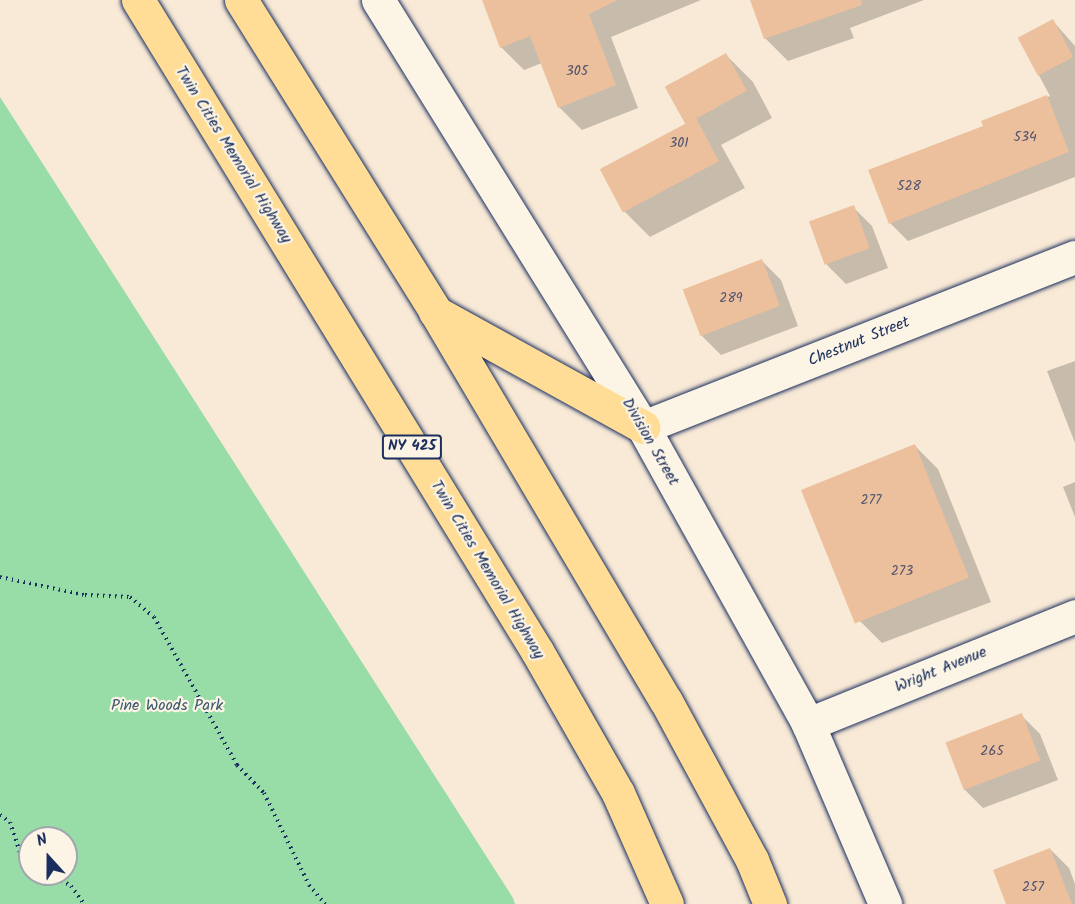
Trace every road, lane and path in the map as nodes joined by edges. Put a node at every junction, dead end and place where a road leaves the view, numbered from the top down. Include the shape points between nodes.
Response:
1 (138, 0) edge
2 (241, 0) edge
3 (378, 0) edge
4 (1075, 257) edge
5 (435, 311) junction
6 (643, 427) junction
7 (0, 577) edge
8 (1075, 616) edge
9 (808, 723) junction
10 (0, 815) edge
11 (18, 848) edge
12 (71, 886) edge
13 (84, 904) edge
14 (325, 904) edge
15 (667, 904) edge
16 (770, 904) edge
17 (885, 904) edge

1 - 15 main road, Twin Cities Memorial Highway / NY 425 via 537,651 618,793
2 - 5 main road
3 - 6 street, Division Street
4 - 6 street, Chestnut Street
5 - 6 main road
5 - 16 main road via 666,701 752,860
6 - 9 street, Division Street
7 - 14 path via 85,595 130,597 154,617 237,765 264,793 309,885
8 - 9 street, Wright Avenue
9 - 17 street, Division Street
10 - 11 path via 10,822
12 - 13 path

